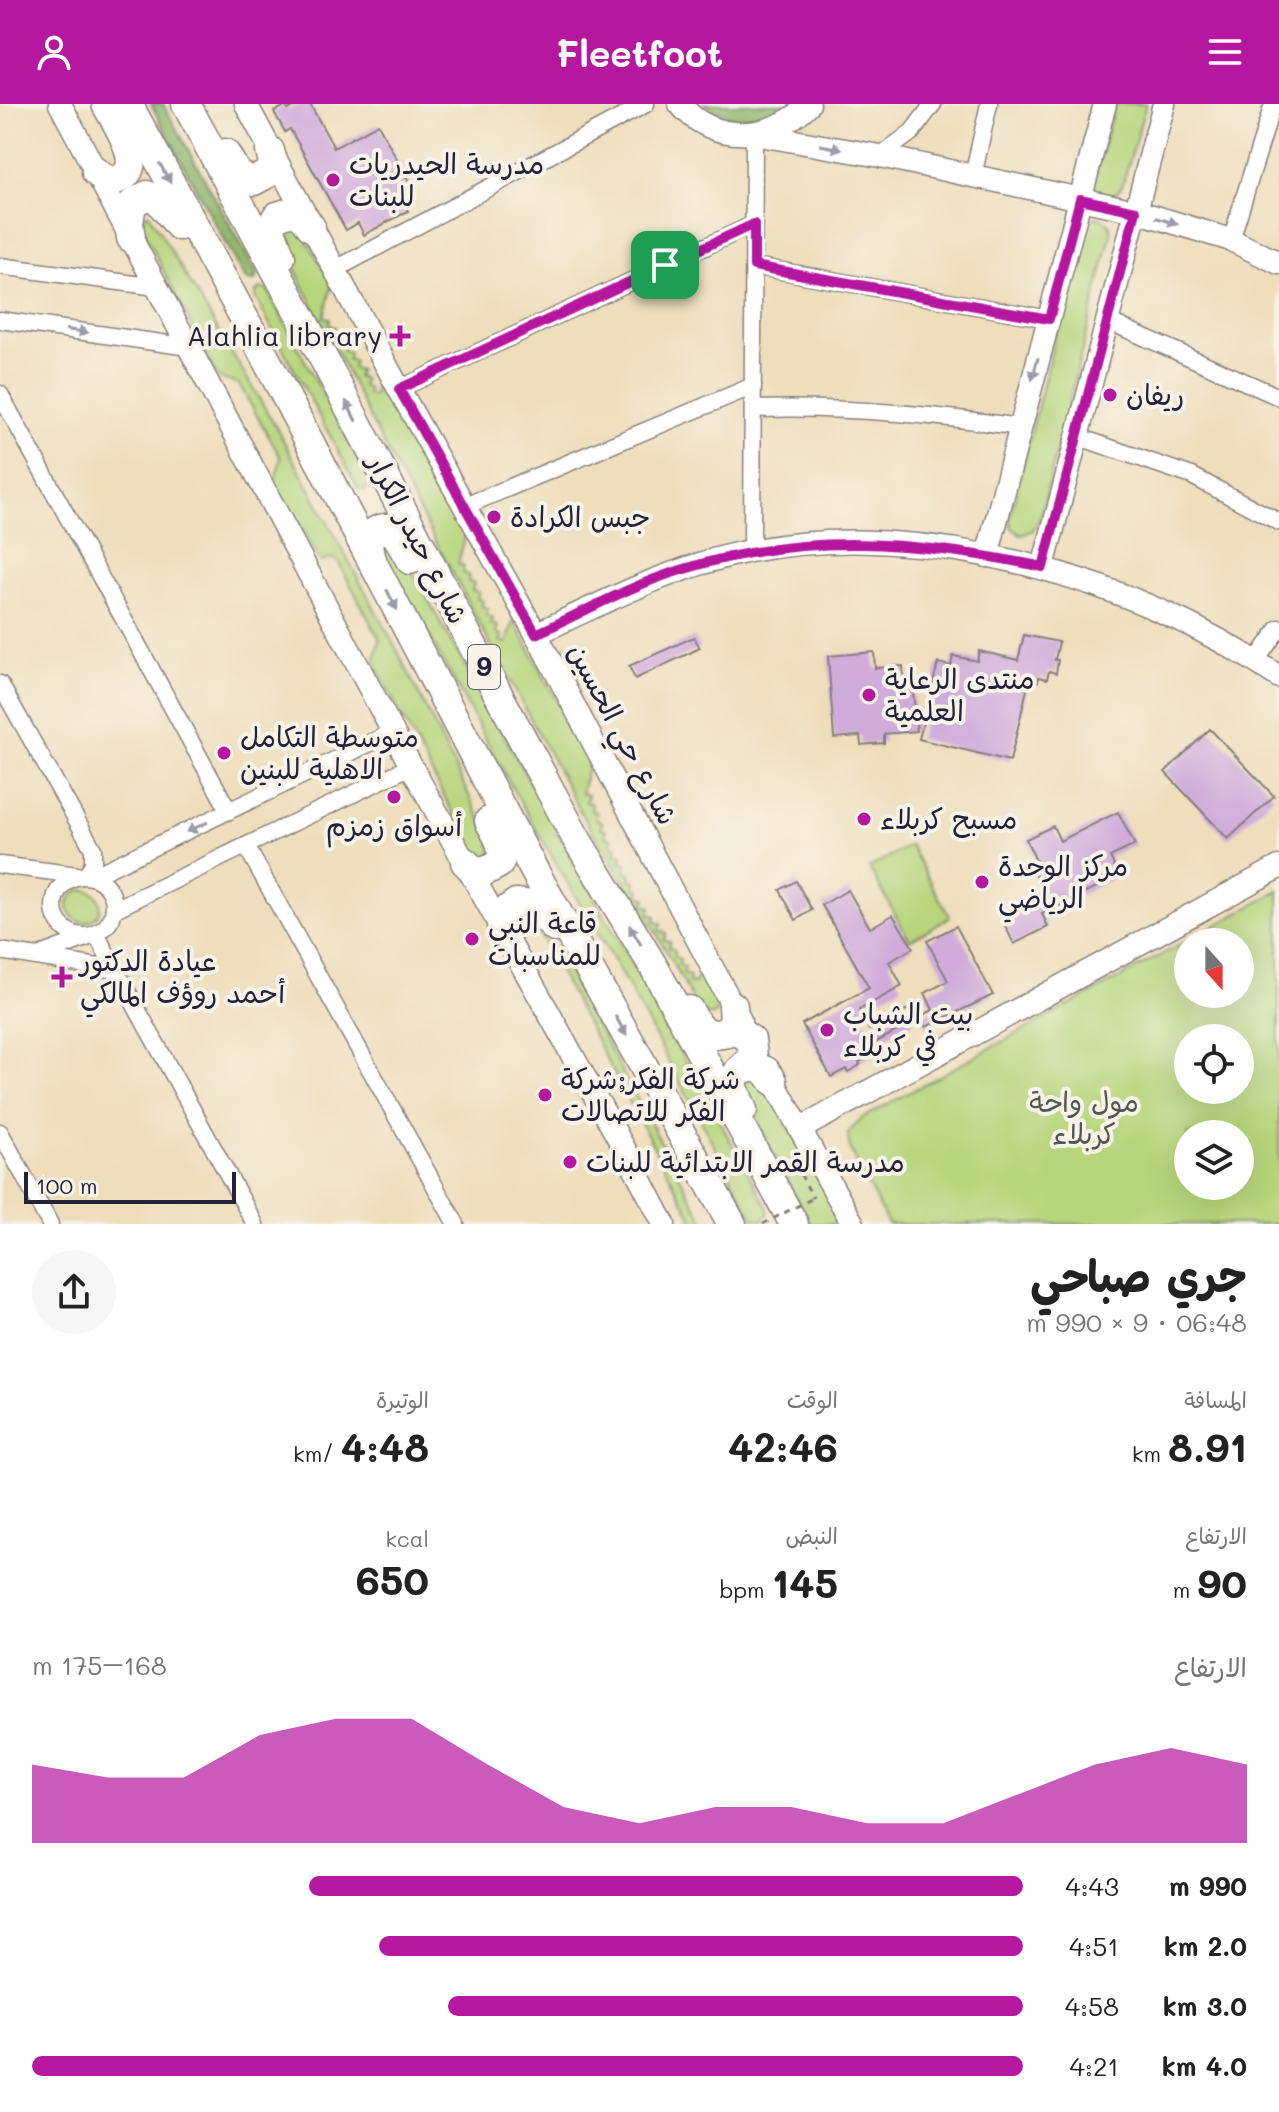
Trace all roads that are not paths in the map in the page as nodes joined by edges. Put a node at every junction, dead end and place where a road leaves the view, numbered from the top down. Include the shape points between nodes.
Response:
1 (60, 104) edge
2 (106, 104) edge
3 (128, 104) edge
4 (646, 104) edge
5 (680, 104) edge
6 (809, 104) edge
7 (933, 104) edge
8 (989, 104) edge
9 (1105, 104) edge
10 (1164, 104) edge
11 (1273, 104) edge
12 (249, 105) edge
13 (188, 107) edge
14 (754, 134) junction
15 (270, 151) junction
16 (880, 156) junction
17 (973, 176) junction
18 (260, 179) junction
19 (289, 186) junction
20 (114, 189) junction
21 (1080, 199) junction
22 (1136, 211) junction
23 (281, 213) junction
24 (754, 224) junction
25 (311, 227) junction
26 (131, 238) joint
27 (1231, 240) junction
28 (210, 254) junction
29 (1279, 263) edge
30 (0, 266) edge
31 (754, 266) junction
32 (336, 269) junction
33 (157, 287) junction
34 (1049, 319) junction
35 (0, 320) edge
36 (1108, 321) junction
37 (255, 338) junction
38 (189, 347) junction
39 (328, 367) junction
40 (753, 386) junction
41 (399, 389) junction
42 (0, 394) edge
43 (1279, 397) edge
44 (753, 409) junction
45 (1020, 427) junction
46 (1076, 436) junction
47 (378, 464) junction
48 (465, 506) junction
49 (1279, 522) edge
50 (752, 551) junction
51 (987, 556) junction
52 (372, 559) junction
53 (1043, 567) junction
54 (1279, 628) edge
55 (536, 634) junction
56 (1256, 661) junction
57 (1279, 677) edge
58 (0, 684) edge
59 (496, 690) junction
60 (447, 709) junction
61 (393, 732) junction
62 (411, 766) junction
63 (229, 811) junction
64 (246, 846) junction
65 (465, 862) junction
66 (0, 865) edge
67 (1279, 867) edge
68 (495, 868) junction
69 (87, 876) junction
70 (484, 896) junction
71 (511, 905) junction
72 (115, 909) junction
73 (94, 934) junction
74 (506, 937) junction
75 (0, 951) edge
76 (34, 957) junction
77 (584, 961) junction
78 (655, 969) junction
79 (116, 970) junction
80 (733, 1006) junction
81 (722, 1034) junction
82 (751, 1040) junction
83 (743, 1067) junction
84 (649, 1078) junction
85 (773, 1081) junction
86 (800, 1129) junction
87 (0, 1132) edge
88 (784, 1216) edge
89 (50, 1224) edge
90 (255, 1224) edge
91 (456, 1224) edge
92 (664, 1224) edge
93 (732, 1224) edge
94 (748, 1224) edge
95 (853, 1224) edge

1 - 20 street
2 - 20 highway via 130,151 130,170
3 -> 28 highway, شارع حيدر الكرار / 9
4 - 32 street
5 - 14 street via 706,125
6 - 14 street via 777,128
7 - 16 street via 912,132
8 - 17 street
9 - 21 street
10 - 22 street
11 - 27 street
12 - 15 street, شارع حي الحسين
13 - 18 highway via 238,175
13 - 39 highway, شارع حيدر الكرار / 9
14 -> 16 street
14 - 24 street
15 - 18 highway via 271,168
15 - 19 street, شارع حي الحسين
16 - 17 street
17 - 21 street
18 - 19 highway via 276,176
19 - 23 highway via 291,202
19 - 25 street, شارع حي الحسين
20 - 26 highway via 129,217
20 - 28 highway via 151,195
21 - 22 street
21 - 34 street
22 -> 27 street
22 - 36 street
23 - 25 highway via 299,213
23 - 39 highway via 271,224 271,234 320,334
24 - 31 street
24 - 41 street
25 - 32 street, شارع حي الحسين
26 - 33 street
27 - 29 street
28 - 37 highway, شارع حيدر الكرار / 9
30 - 33 street
31 - 34 street
31 - 40 street
32 - 41 street, شارع حي الحسين
33 - 38 street
34 -> 45 street
35 -> 38 street
36 - 43 street
36 - 46 street
37 - 47 highway via 298,395 360,505 377,504 384,496
37 - 52 highway, شارع حيدر الكرار / 9
38 - 61 street
47 -> 39 highway, شارع حيدر الكرار / 9
40 - 44 street
40 - 48 street
41 - 48 street, شارع حي الحسين
42 - 63 street
44 - 45 street via 870,409
44 - 50 street
45 - 51 street
46 - 49 street via 1192,476
46 - 53 street
47 - 59 highway, شارع حيدر الكرار / 9
48 - 55 street, شارع حي الحسين
50 - 51 street via 853,543
50 - 55 street via 678,571
51 - 53 street
52 - 59 highway via 370,536 380,529 392,531 465,658
52 -> 60 highway, شارع حيدر الكرار / 9
53 - 56 street via 1163,609
54 - 56 street
55 - 80 street, شارع حي الحسين
56 - 57 street
58 - 69 street via 93,849
78 -> 59 highway, شارع حيدر الكرار / 9
60 - 68 highway via 456,753 502,846
60 - 77 highway, شارع حيدر الكرار / 9
61 - 62 street
61 - 63 street
62 - 64 street
62 - 65 street
63 -> 69 street
64 - 72 street
64 - 91 street
65 - 68 highway via 479,872
65 - 70 street
66 - 69 street
67 - 86 street
68 - 70 highway via 483,880
69 - 72 street via 107,885
69 - 73 street via 65,881 53,906 66,930
70 - 71 highway via 496,906
70 - 74 street
71 - 74 highway via 501,920
71 - 77 highway via 525,902 537,907
72 - 73 street via 108,924
73 - 76 street
73 - 79 street
74 - 92 street
75 - 76 street
76 - 79 street
77 -> 84 highway, شارع حيدر الكرار / 9
78 - 81 highway via 675,988 700,1029
78 - 88 highway, شارع حيدر الكرار / 9
79 - 90 street
80 - 81 highway via 734,1022
80 - 82 street, شارع حي الحسين
81 - 82 highway via 738,1031
82 - 83 highway via 753,1056
82 - 85 street, شارع حي الحسين
83 - 85 highway via 762,1068
83 - 88 highway via 733,1078 733,1088 776,1169
84 - 93 highway, شارع حيدر الكرار / 9
84 - 94 highway via 697,1138
85 - 86 street, شارع حي الحسين
86 - 95 street, شارع حي الحسين
87 - 89 street

